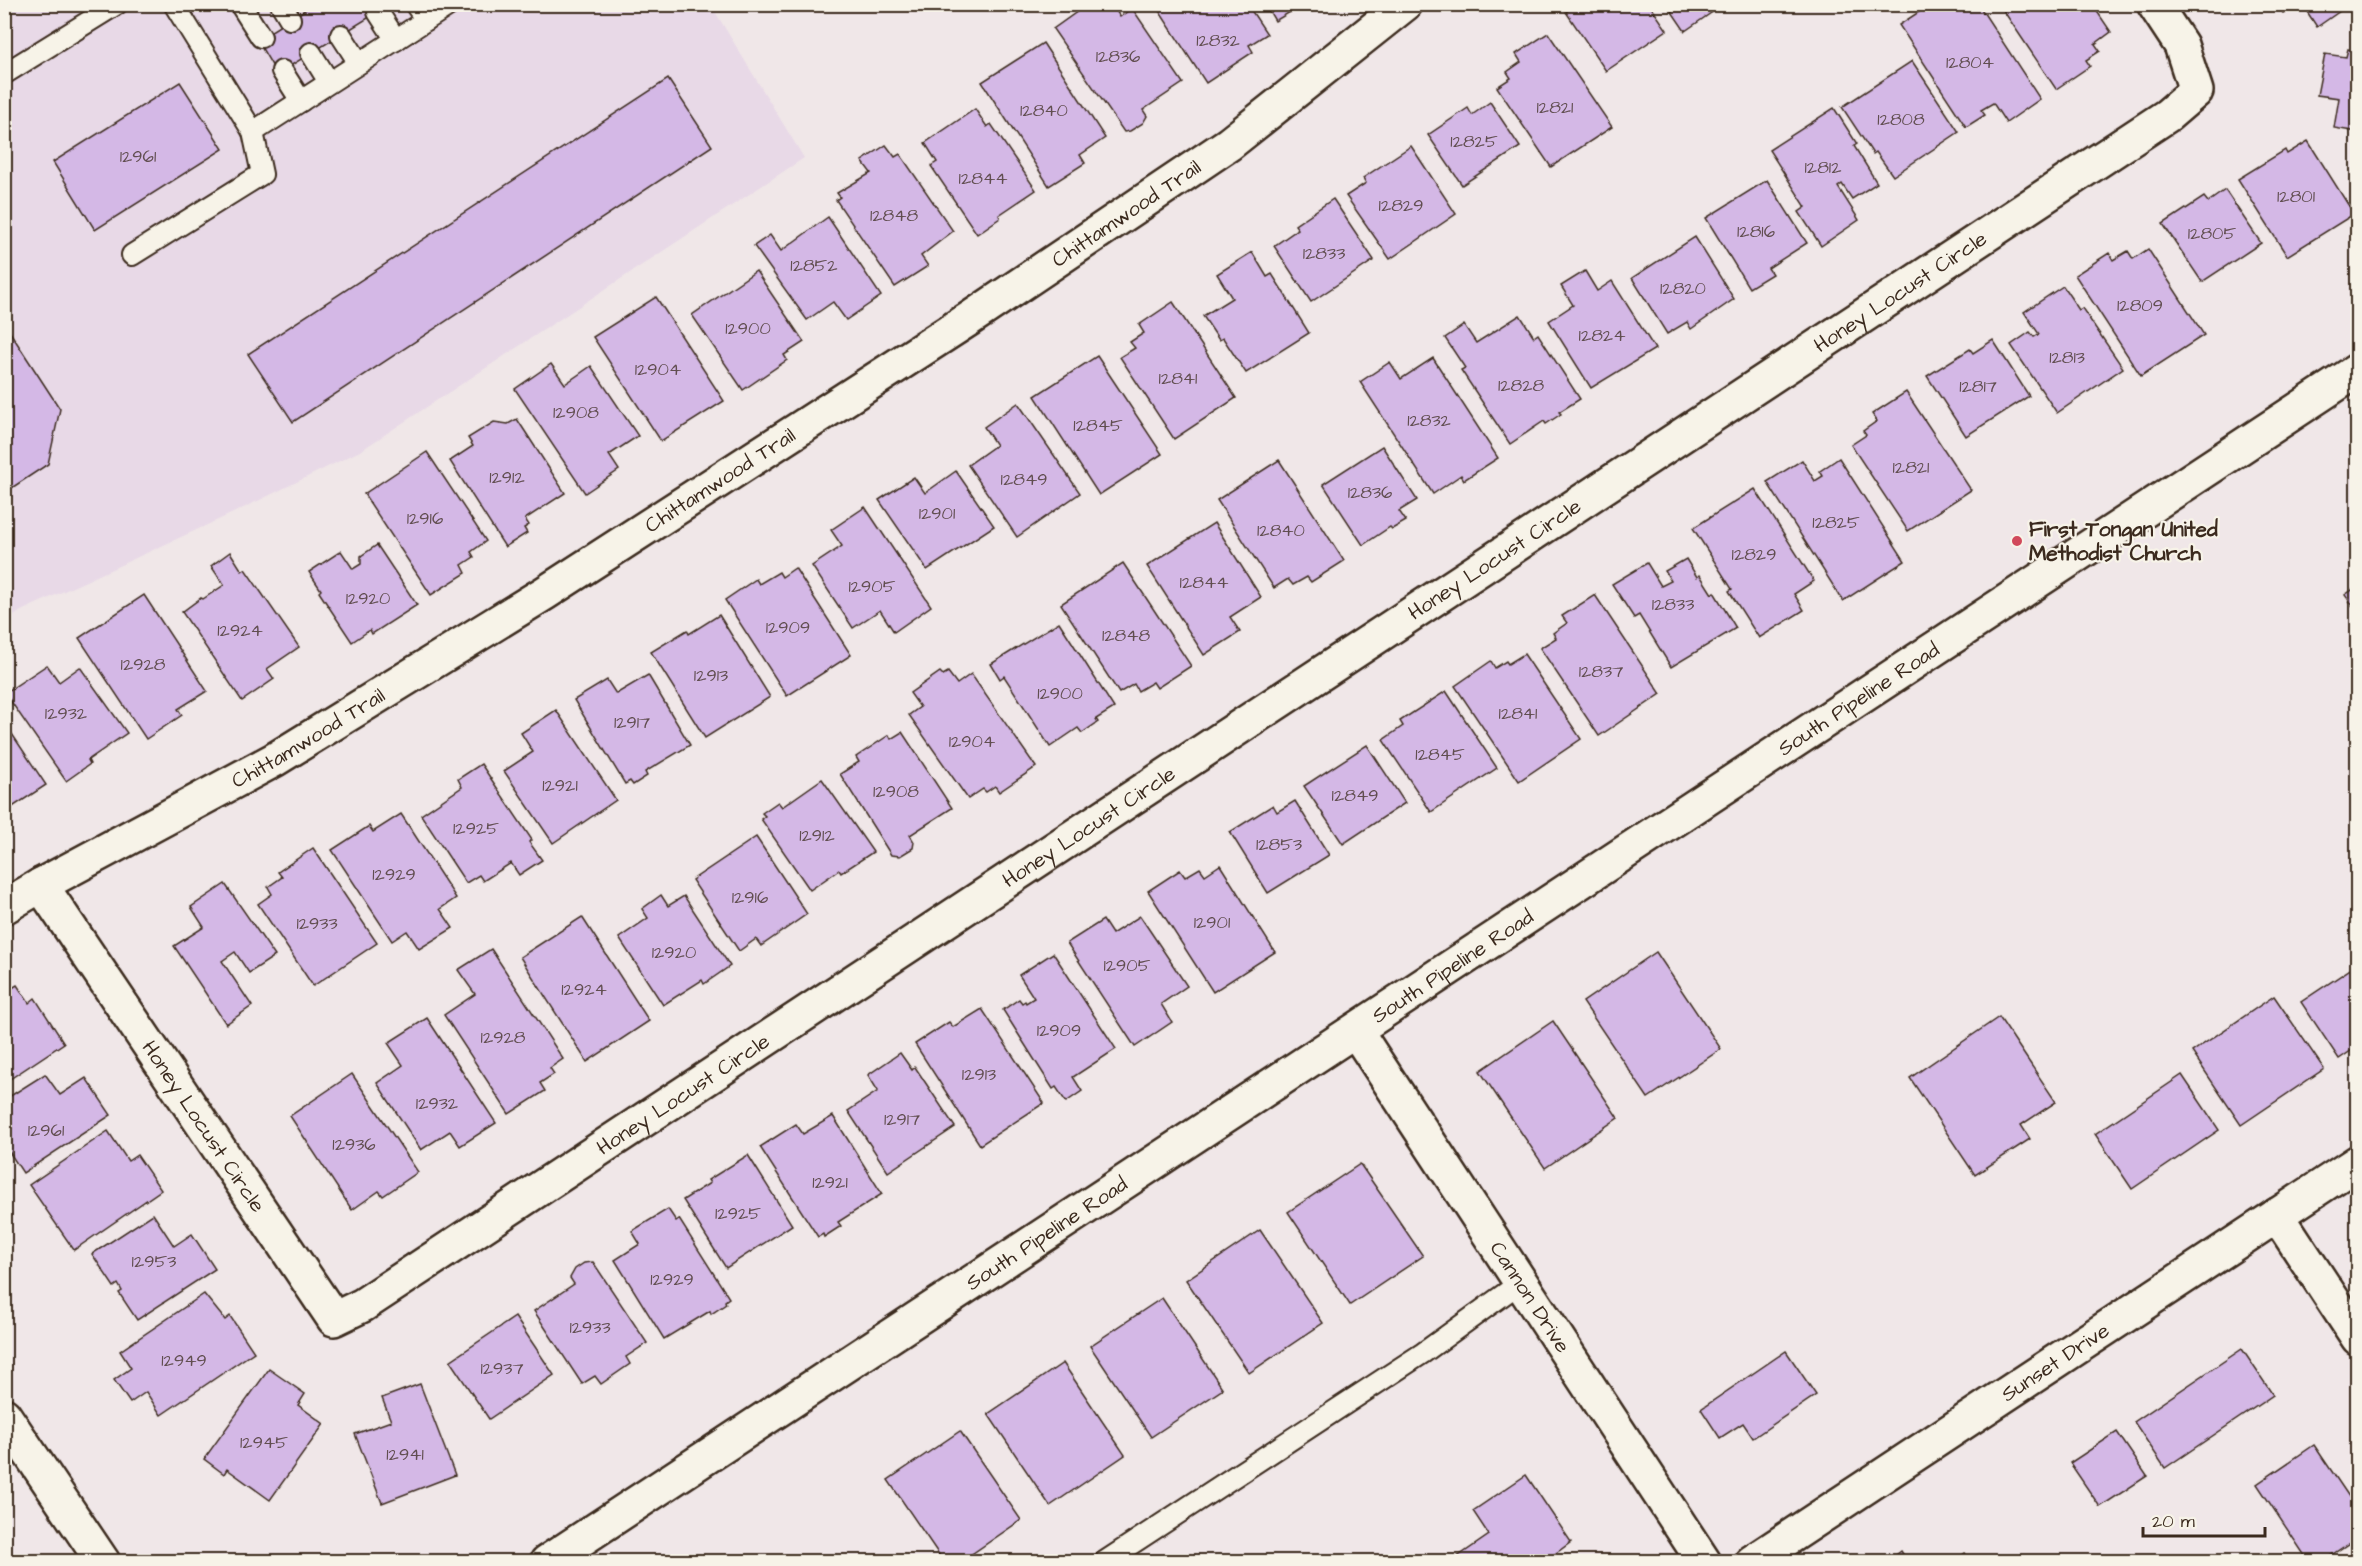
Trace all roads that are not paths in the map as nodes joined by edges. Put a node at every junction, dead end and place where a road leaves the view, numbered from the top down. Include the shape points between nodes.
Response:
1 (117, 4) edge
2 (174, 4) edge
3 (240, 4) edge
4 (451, 4) edge
5 (1405, 4) edge
6 (2154, 4) edge
7 (378, 12) dead end
8 (421, 12) edge
9 (341, 35) dead end
10 (261, 37) dead end
11 (396, 40) junction
12 (311, 53) dead end
13 (359, 63) junction
14 (282, 71) dead end
15 (4, 74) edge
16 (329, 82) junction
17 (301, 101) junction
18 (253, 132) junction
19 (132, 255) dead end
20 (2358, 370) edge
21 (41, 885) junction
22 (4, 907) edge
23 (1356, 1031) junction
24 (2358, 1162) edge
25 (2277, 1215) junction
26 (1521, 1282) junction
27 (2358, 1338) edge
28 (4, 1415) edge
29 (103, 1562) edge
30 (547, 1562) edge
31 (1104, 1562) edge
32 (1704, 1562) edge
33 (1752, 1562) edge

1 - 15 lane
2 - 18 lane
3 - 10 lane
4 - 8 lane
5 - 21 street, Chittamwood Trail via 1229,144 969,319 575,574 274,760
6 - 21 street, Honey Locust Circle via 2181,45 2196,91 2168,115 383,1292 334,1319
7 - 11 lane
8 - 11 lane
9 - 13 lane
11 - 13 lane
12 - 16 lane
13 - 16 lane
14 - 17 lane
16 - 17 lane
17 - 18 lane
18 - 19 lane via 262,174
20 - 23 street, South Pipeline Road
21 - 22 street, Chittamwood Trail
23 - 26 street, Cannon Drive
23 - 30 street, South Pipeline Road
24 - 25 street, Sunset Drive
25 - 27 street
25 - 33 street, Sunset Drive
26 - 31 lane via 1423,1353
26 - 32 street, Cannon Drive
28 - 29 street

